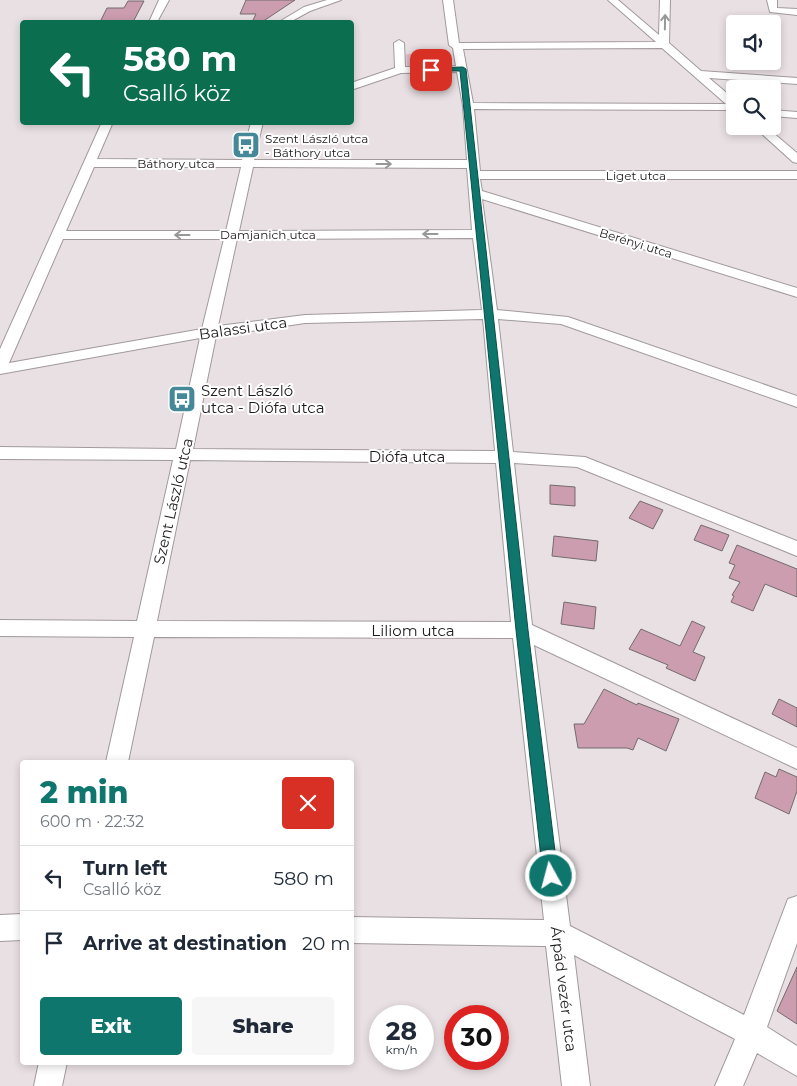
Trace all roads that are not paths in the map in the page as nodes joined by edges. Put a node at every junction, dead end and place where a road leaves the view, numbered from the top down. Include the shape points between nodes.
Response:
1 (164, 0) edge
2 (336, 0) edge
3 (448, 0) edge
4 (613, 0) edge
5 (665, 0) edge
6 (772, 0) edge
7 (797, 12) edge
8 (154, 20) edge
9 (287, 20) edge
10 (398, 43) dead end
11 (664, 45) junction
12 (458, 46) junction
13 (463, 69) junction
14 (400, 70) junction
15 (700, 74) junction
16 (797, 80) edge
17 (354, 86) edge
18 (726, 98) edge
19 (468, 106) junction
20 (726, 106) edge
21 (781, 114) edge
22 (797, 115) edge
23 (107, 125) edge
24 (256, 125) edge
25 (768, 135) edge
26 (797, 160) edge
27 (90, 162) junction
28 (247, 163) junction
29 (797, 175) edge
30 (474, 177) junction
31 (231, 234) junction
32 (479, 234) junction
33 (57, 235) junction
34 (797, 293) edge
35 (490, 314) junction
36 (209, 332) junction
37 (0, 367) edge
38 (797, 402) edge
39 (0, 453) edge
40 (184, 454) junction
41 (504, 456) junction
42 (797, 549) edge
43 (0, 628) edge
44 (144, 629) junction
45 (522, 630) junction
46 (797, 759) edge
47 (117, 760) edge
48 (797, 908) edge
49 (0, 928) edge
50 (20, 928) edge
51 (354, 930) edge
52 (557, 934) junction
53 (751, 1032) junction
54 (797, 1062) edge
55 (52, 1065) edge
56 (48, 1086) edge
57 (576, 1086) edge
58 (728, 1086) edge

1 - 8 street
2 - 9 street
3 - 12 street, Árpád vezér utca via 454,45
4 - 11 street
11 -> 5 street
6 - 7 street via 774,10
10 - 14 street
11 - 12 street
11 - 15 street
12 - 13 street, Árpád vezér utca
13 - 14 street
13 - 19 street, Árpád vezér utca
14 - 17 street
15 - 16 street
15 - 18 street
19 - 20 street
19 - 30 street, Árpád vezér utca
21 - 22 street
23 - 27 street
24 - 28 street, Szent László utca
25 - 26 street
27 - 28 street, Báthory utca
27 - 33 street
28 -> 30 street, Báthory utca
28 - 31 street, Szent László utca
29 - 30 street, Liget utca
30 - 32 street, Árpád vezér utca
30 - 34 street, Berényi utca
32 -> 31 street, Damjanich utca
31 -> 33 street, Damjanich utca
31 - 36 street, Szent László utca
32 - 35 street, Árpád vezér utca
33 - 37 street
35 - 36 street, Balassi utca via 306,319
35 - 38 street, Balassi utca via 563,320
35 - 41 street, Árpád vezér utca
36 - 37 street, Balassi utca
36 - 40 street, Szent László utca
39 - 40 street, Diófa utca
40 - 41 street, Diófa utca
40 - 44 street, Szent László utca
41 - 42 street, Diófa utca via 579,461
41 - 45 street, Árpád vezér utca
43 - 44 street, Liliom utca
44 - 45 street, Liliom utca
44 - 47 street, Szent László utca
45 - 46 street, Liliom utca
45 - 52 street, Árpád vezér utca
48 - 53 street
49 - 50 street
51 - 52 street
52 - 53 street
52 - 57 street, Árpád vezér utca
53 - 54 street
53 - 58 street
55 - 56 street

